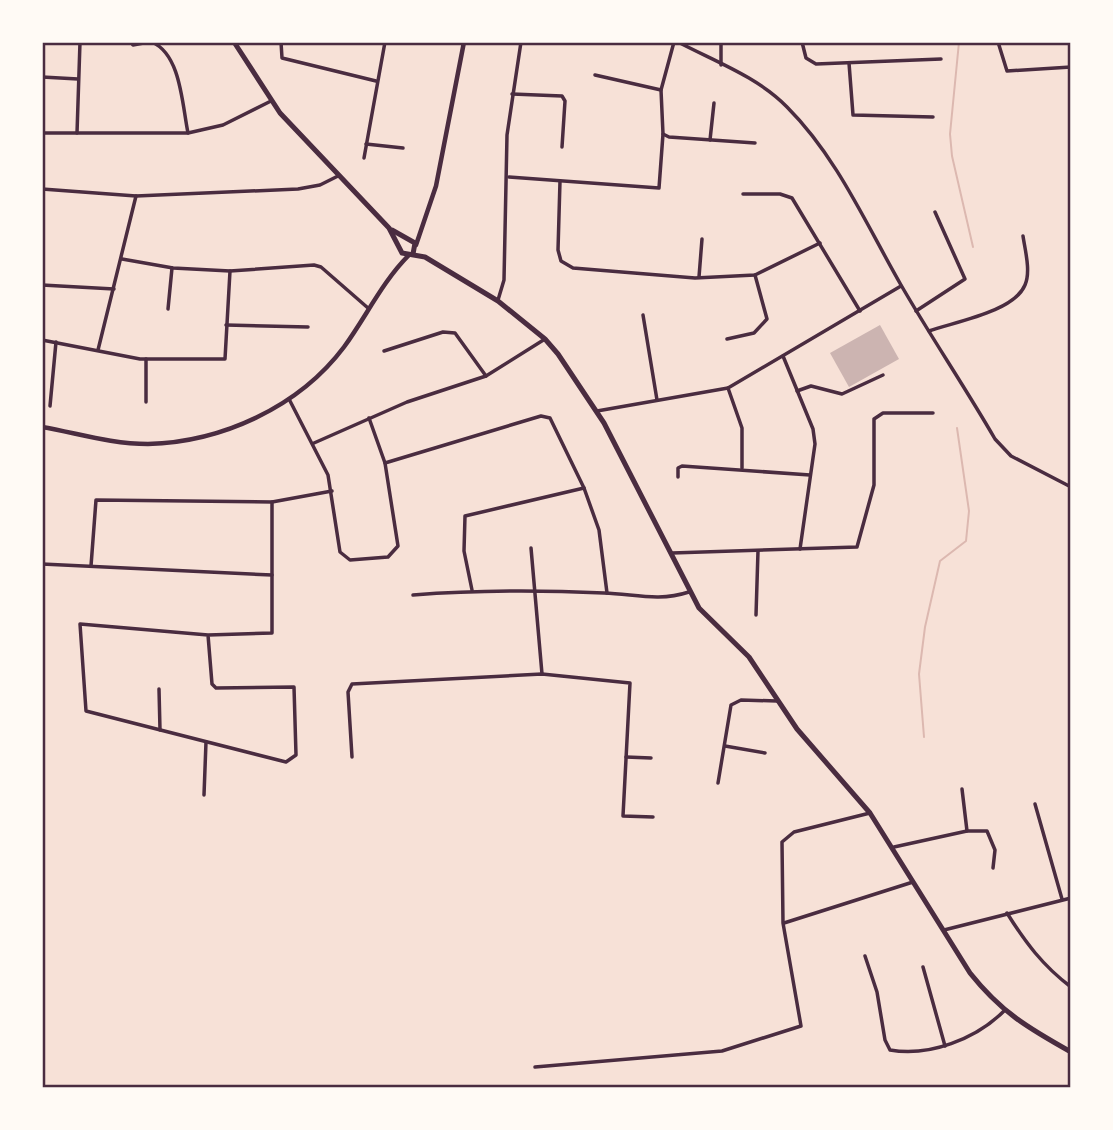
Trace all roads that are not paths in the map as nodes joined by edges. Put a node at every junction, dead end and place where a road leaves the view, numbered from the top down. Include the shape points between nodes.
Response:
1 (80, 42) edge
2 (150, 42) edge
3 (234, 42) edge
4 (281, 42) edge
5 (386, 42) edge
6 (464, 42) edge
7 (521, 42) edge
8 (676, 42) edge
9 (721, 42) edge
10 (802, 42) edge
11 (998, 42) edge
12 (133, 45) dead end
13 (941, 59) dead end
14 (849, 63) junction
15 (720, 65) junction
16 (1071, 67) edge
17 (595, 75) dead end
18 (42, 77) edge
19 (78, 79) junction
20 (376, 81) junction
21 (661, 90) junction
22 (512, 94) junction
23 (271, 101) junction
24 (714, 103) dead end
25 (933, 117) dead end
26 (42, 133) edge
27 (77, 133) junction
28 (188, 133) junction
29 (663, 134) junction
30 (710, 141) junction
31 (755, 143) dead end
32 (366, 144) junction
33 (562, 147) dead end
34 (403, 148) dead end
35 (364, 158) dead end
36 (338, 176) junction
37 (509, 177) junction
38 (560, 181) junction
39 (42, 189) edge
40 (743, 194) dead end
41 (136, 196) junction
42 (935, 212) dead end
43 (389, 228) junction
44 (420, 230) junction
45 (1023, 236) dead end
46 (409, 239) junction
47 (702, 239) dead end
48 (820, 243) junction
49 (416, 246) junction
50 (400, 248) junction
51 (411, 255) junction
52 (425, 257) junction
53 (122, 259) junction
54 (397, 267) junction
55 (172, 268) junction
56 (230, 271) junction
57 (755, 275) junction
58 (699, 277) junction
59 (42, 285) edge
60 (901, 286) junction
61 (114, 289) junction
62 (498, 301) junction
63 (368, 308) junction
64 (168, 309) dead end
65 (860, 311) junction
66 (916, 311) junction
67 (643, 316) dead end
68 (226, 325) junction
69 (308, 327) dead end
70 (929, 331) junction
71 (545, 339) junction
72 (727, 339) dead end
73 (42, 340) edge
74 (56, 342) junction
75 (98, 350) junction
76 (384, 351) dead end
77 (783, 356) junction
78 (146, 359) junction
79 (883, 375) dead end
80 (486, 376) junction
81 (728, 388) junction
82 (797, 391) junction
83 (289, 398) junction
84 (657, 401) junction
85 (146, 402) dead end
86 (50, 406) dead end
87 (597, 411) junction
88 (933, 413) dead end
89 (369, 418) junction
90 (42, 427) edge
91 (314, 443) junction
92 (385, 463) junction
93 (742, 468) junction
94 (810, 475) junction
95 (678, 477) dead end
96 (1071, 487) edge
97 (584, 488) junction
98 (332, 491) junction
99 (272, 502) junction
100 (531, 548) dead end
101 (800, 549) junction
102 (758, 551) junction
103 (672, 553) junction
104 (42, 564) edge
105 (91, 566) junction
106 (272, 575) junction
107 (472, 590) junction
108 (536, 592) junction
109 (689, 592) junction
110 (607, 593) junction
111 (413, 595) dead end
112 (756, 615) dead end
113 (208, 635) junction
114 (542, 674) junction
115 (159, 689) dead end
116 (779, 701) junction
117 (160, 730) junction
118 (206, 742) junction
119 (725, 746) junction
120 (765, 753) dead end
121 (352, 757) dead end
122 (626, 757) junction
123 (651, 758) dead end
124 (718, 783) dead end
125 (962, 789) dead end
126 (204, 795) dead end
127 (1035, 804) dead end
128 (870, 813) junction
129 (653, 817) dead end
130 (967, 831) junction
131 (894, 847) junction
132 (993, 868) dead end
133 (915, 881) junction
134 (1071, 898) edge
135 (1062, 899) junction
136 (1007, 913) junction
137 (783, 923) junction
138 (943, 930) junction
139 (865, 956) dead end
140 (923, 967) dead end
141 (1071, 986) edge
142 (1004, 1011) junction
143 (945, 1046) junction
144 (1071, 1052) edge
145 (535, 1067) dead end

1 - 19 street
2 - 12 street
2 - 28 street via 163,47 173,64
3 - 23 main road
4 - 20 street via 282,58
5 - 20 street
6 - 44 street via 436,186
7 - 22 street
8 - 15 street
8 - 21 street
9 - 15 street
10 - 14 street via 810,62
11 - 16 street via 1003,67 1013,73
13 - 14 street
14 - 25 street via 853,115
15 - 60 street via 763,87 811,134 837,171
17 - 21 street
18 - 19 street
19 - 27 street
20 - 32 street
21 - 29 street
22 - 33 street via 562,96
22 - 37 street via 507,135
23 - 28 street via 223,125
23 - 36 main road
24 - 30 street
26 - 27 street
27 - 28 street
29 - 30 street
29 - 38 street via 659,188
30 - 31 street
32 - 34 street
32 - 35 street
36 - 41 street via 298,188
36 - 43 main road
37 - 38 street
37 - 62 street via 504,280
38 - 58 street via 561,261 573,268
39 - 41 street
40 - 48 street via 792,198
41 - 53 street
42 - 66 street via 965,279
43 - 46 main road
43 - 50 main road
44 - 46 street
44 - 49 street
45 - 70 street via 1026,284 1017,296 982,314
46 - 49 main road
46 - 50 main road
47 - 58 street
48 - 57 street
48 - 65 street
49 - 51 main road
49 - 52 main road
50 - 51 main road
50 - 54 street
51 - 52 main road
51 - 54 street
52 - 62 main road
53 - 55 street
53 - 61 street
54 - 63 street
55 - 56 street
55 - 64 street
56 - 63 street via 314,265
56 - 68 street
57 - 58 street
57 - 72 street via 766,319 754,333
59 - 61 street
60 - 65 street
60 - 66 street
61 - 75 street
62 - 71 main road
63 - 83 street via 338,353
65 - 77 street
66 - 70 street
67 - 84 street
68 - 69 street
68 - 78 street via 225,359
70 - 96 street via 995,439 1011,456
71 - 80 street
71 - 87 main road
73 - 74 street
74 - 75 street
74 - 86 street
75 - 78 street
76 - 80 street via 443,332 455,333
77 - 81 street
77 - 82 street
78 - 85 street
79 - 82 street via 842,394 811,386
80 - 89 street
81 - 84 street
81 - 93 street via 742,428
82 - 94 street via 813,429
83 - 90 street via 256,418 193,440 112,442
83 - 91 street
84 - 87 street
87 - 103 main road
88 - 101 street via 883,413 874,419 874,485 857,547
89 - 91 street
89 - 92 street
91 - 98 street
92 - 97 street via 545,416 554,423
92 - 98 street via 397,541 397,550 388,557 344,557
93 - 94 street
93 - 95 street via 682,466
94 - 101 street
97 - 107 street via 465,516 464,551
97 - 110 street via 599,530
98 - 99 street
99 - 105 street via 96,500
99 - 106 street
100 - 108 street
101 - 102 street
102 - 103 street
102 - 112 street
103 - 109 main road
104 - 105 street
105 - 106 street
106 - 113 street via 272,633
107 - 108 street
107 - 111 street
108 - 110 street
108 - 114 street
109 - 110 street via 660,599
109 - 116 main road via 699,608 749,657
113 - 117 street via 80,624 86,711
113 - 118 street via 216,688 294,687 296,755 286,762
114 - 121 street via 352,684 348,692
114 - 122 street via 630,683
115 - 117 street
116 - 119 street via 731,705
116 - 128 main road via 797,729
117 - 118 street
118 - 126 street
119 - 120 street
119 - 124 street
122 - 123 street
122 - 129 street via 623,816
125 - 130 street
127 - 135 street
128 - 131 main road
128 - 137 street via 786,836 782,842
130 - 131 street
130 - 132 street via 987,831 995,850
131 - 133 main road
133 - 137 street
133 - 138 main road
134 - 135 street
135 - 136 street
136 - 138 street
136 - 141 street via 1030,949
137 - 145 street via 801,1026 722,1051
138 - 142 main road via 970,973
139 - 143 street via 890,1049
140 - 143 street
142 - 143 street via 993,1022
142 - 144 main road

